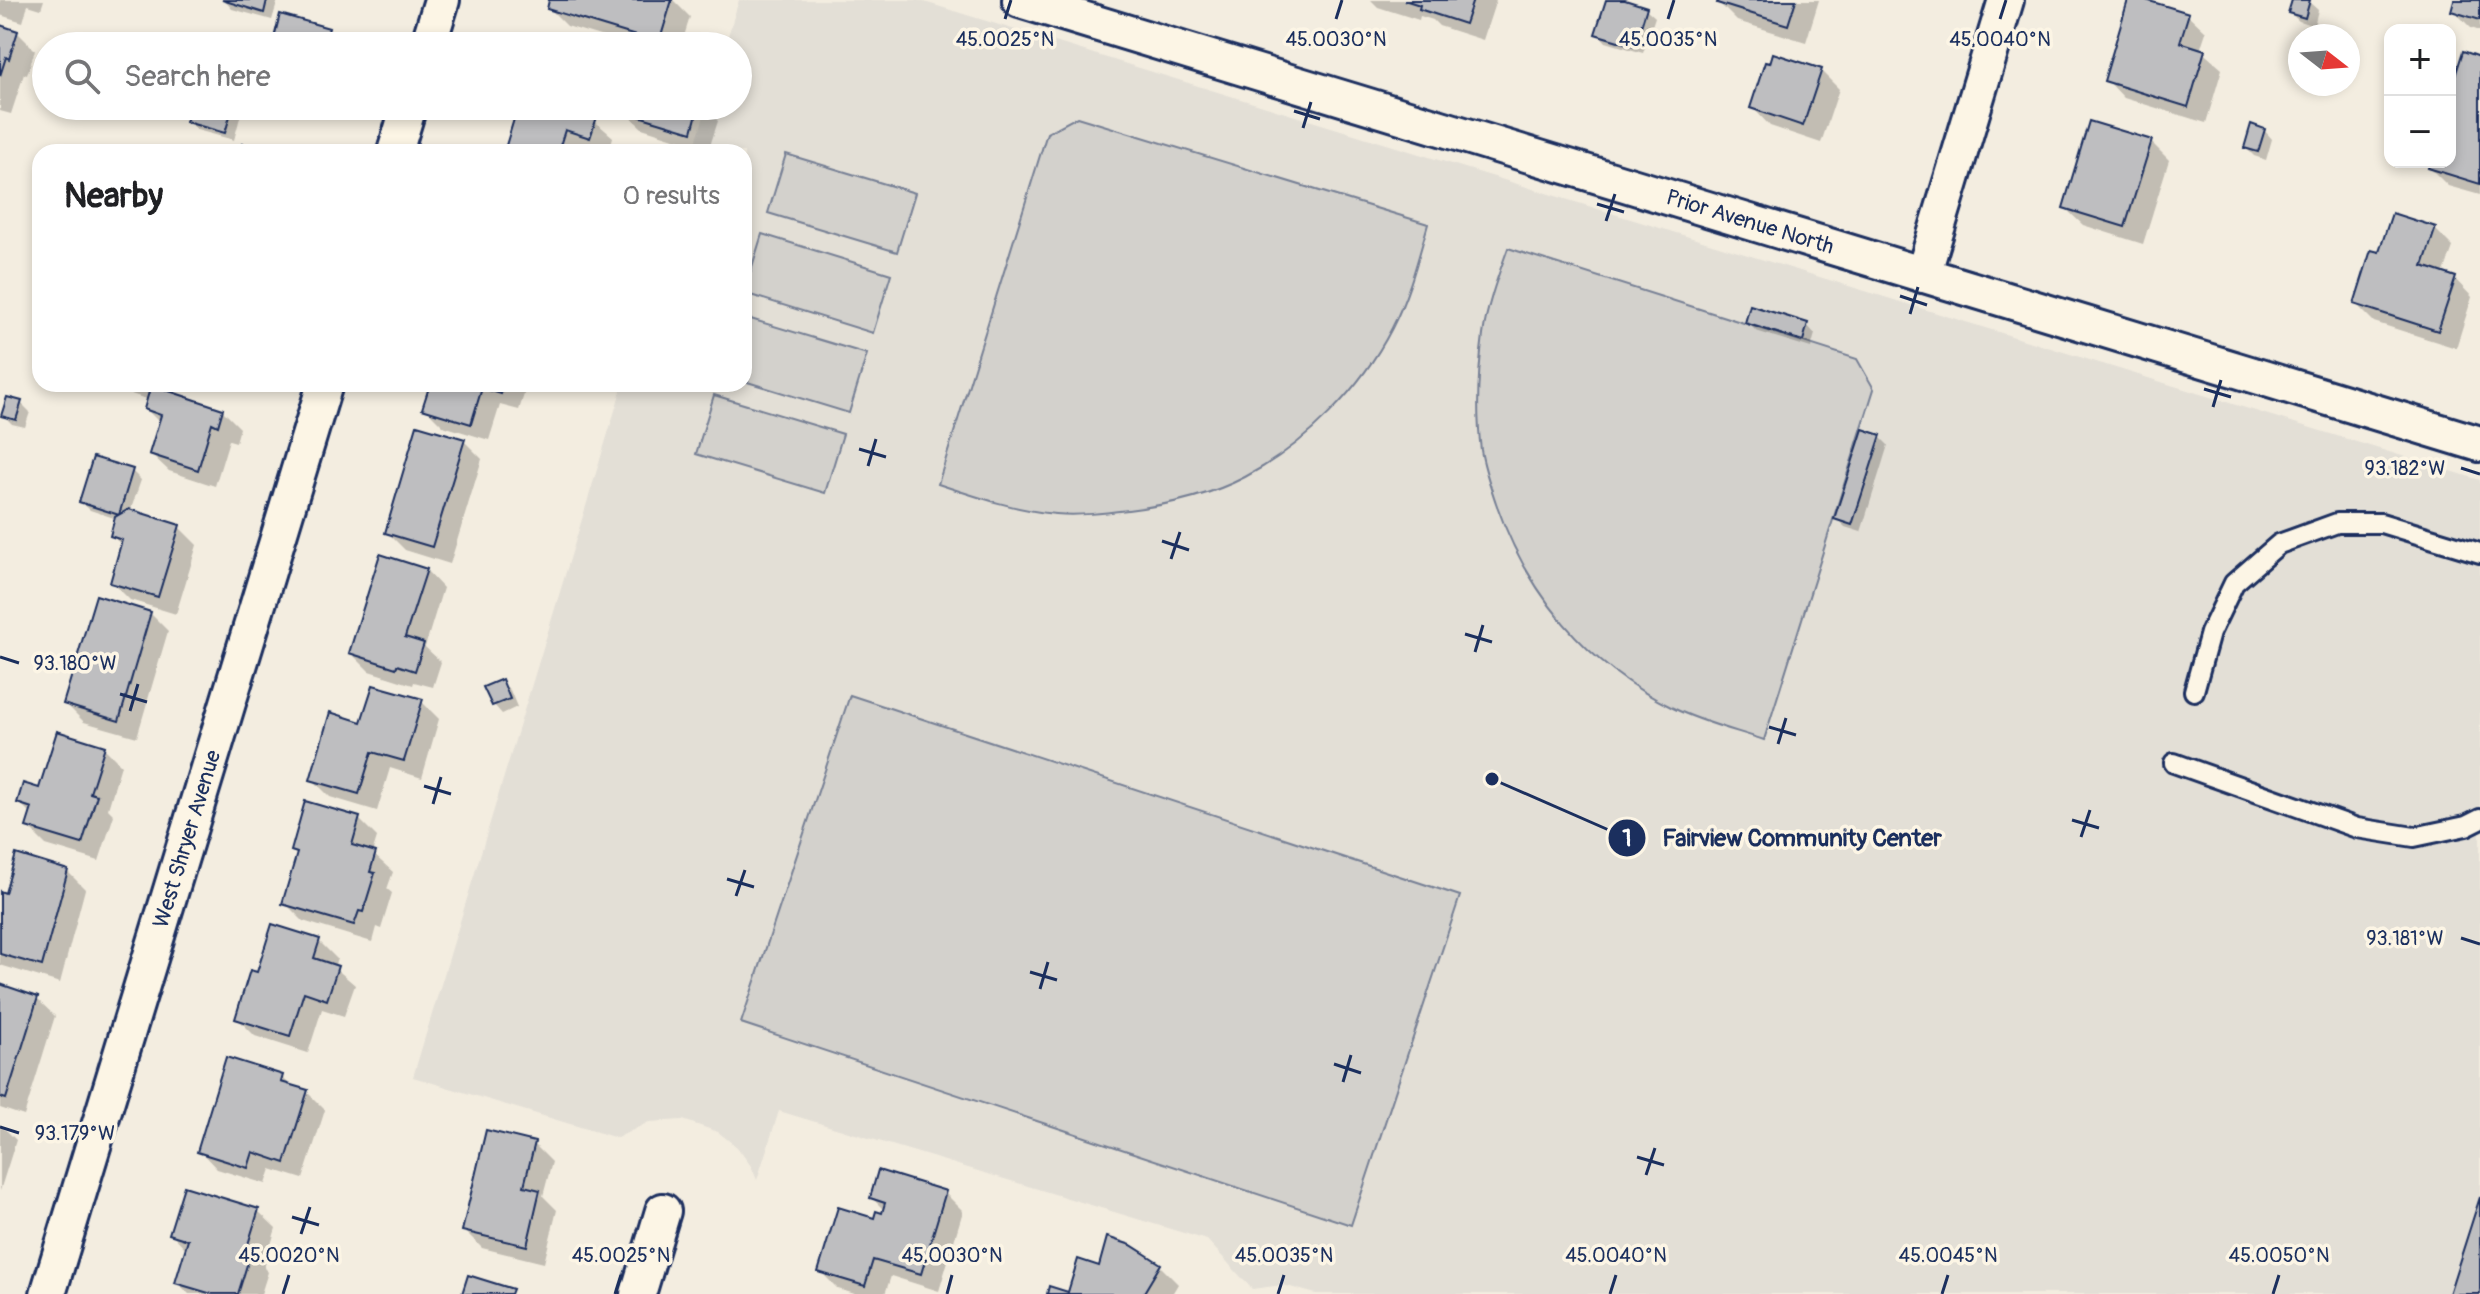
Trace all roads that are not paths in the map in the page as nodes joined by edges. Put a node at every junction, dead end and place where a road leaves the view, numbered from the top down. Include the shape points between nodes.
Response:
1 (442, 0) edge
2 (2006, 0) edge
3 (1041, 3) edge
4 (432, 32) edge
5 (405, 120) edge
6 (397, 144) edge
7 (1923, 275) junction
8 (323, 392) edge
9 (2480, 444) edge
10 (2480, 553) edge
11 (2194, 691) dead end
12 (2174, 763) dead end
13 (2480, 819) edge
14 (663, 1211) dead end
15 (48, 1294) edge
16 (638, 1294) edge

1 - 4 street
2 - 7 street
3 - 7 street, Prior Avenue North
5 - 6 street
7 - 9 street, Prior Avenue North
8 - 15 street, West Shryer Avenue
10 - 11 lane via 2381,523 2337,523 2279,544 2234,583 2210,633
12 - 13 lane via 2357,828 2414,837
14 - 16 street

